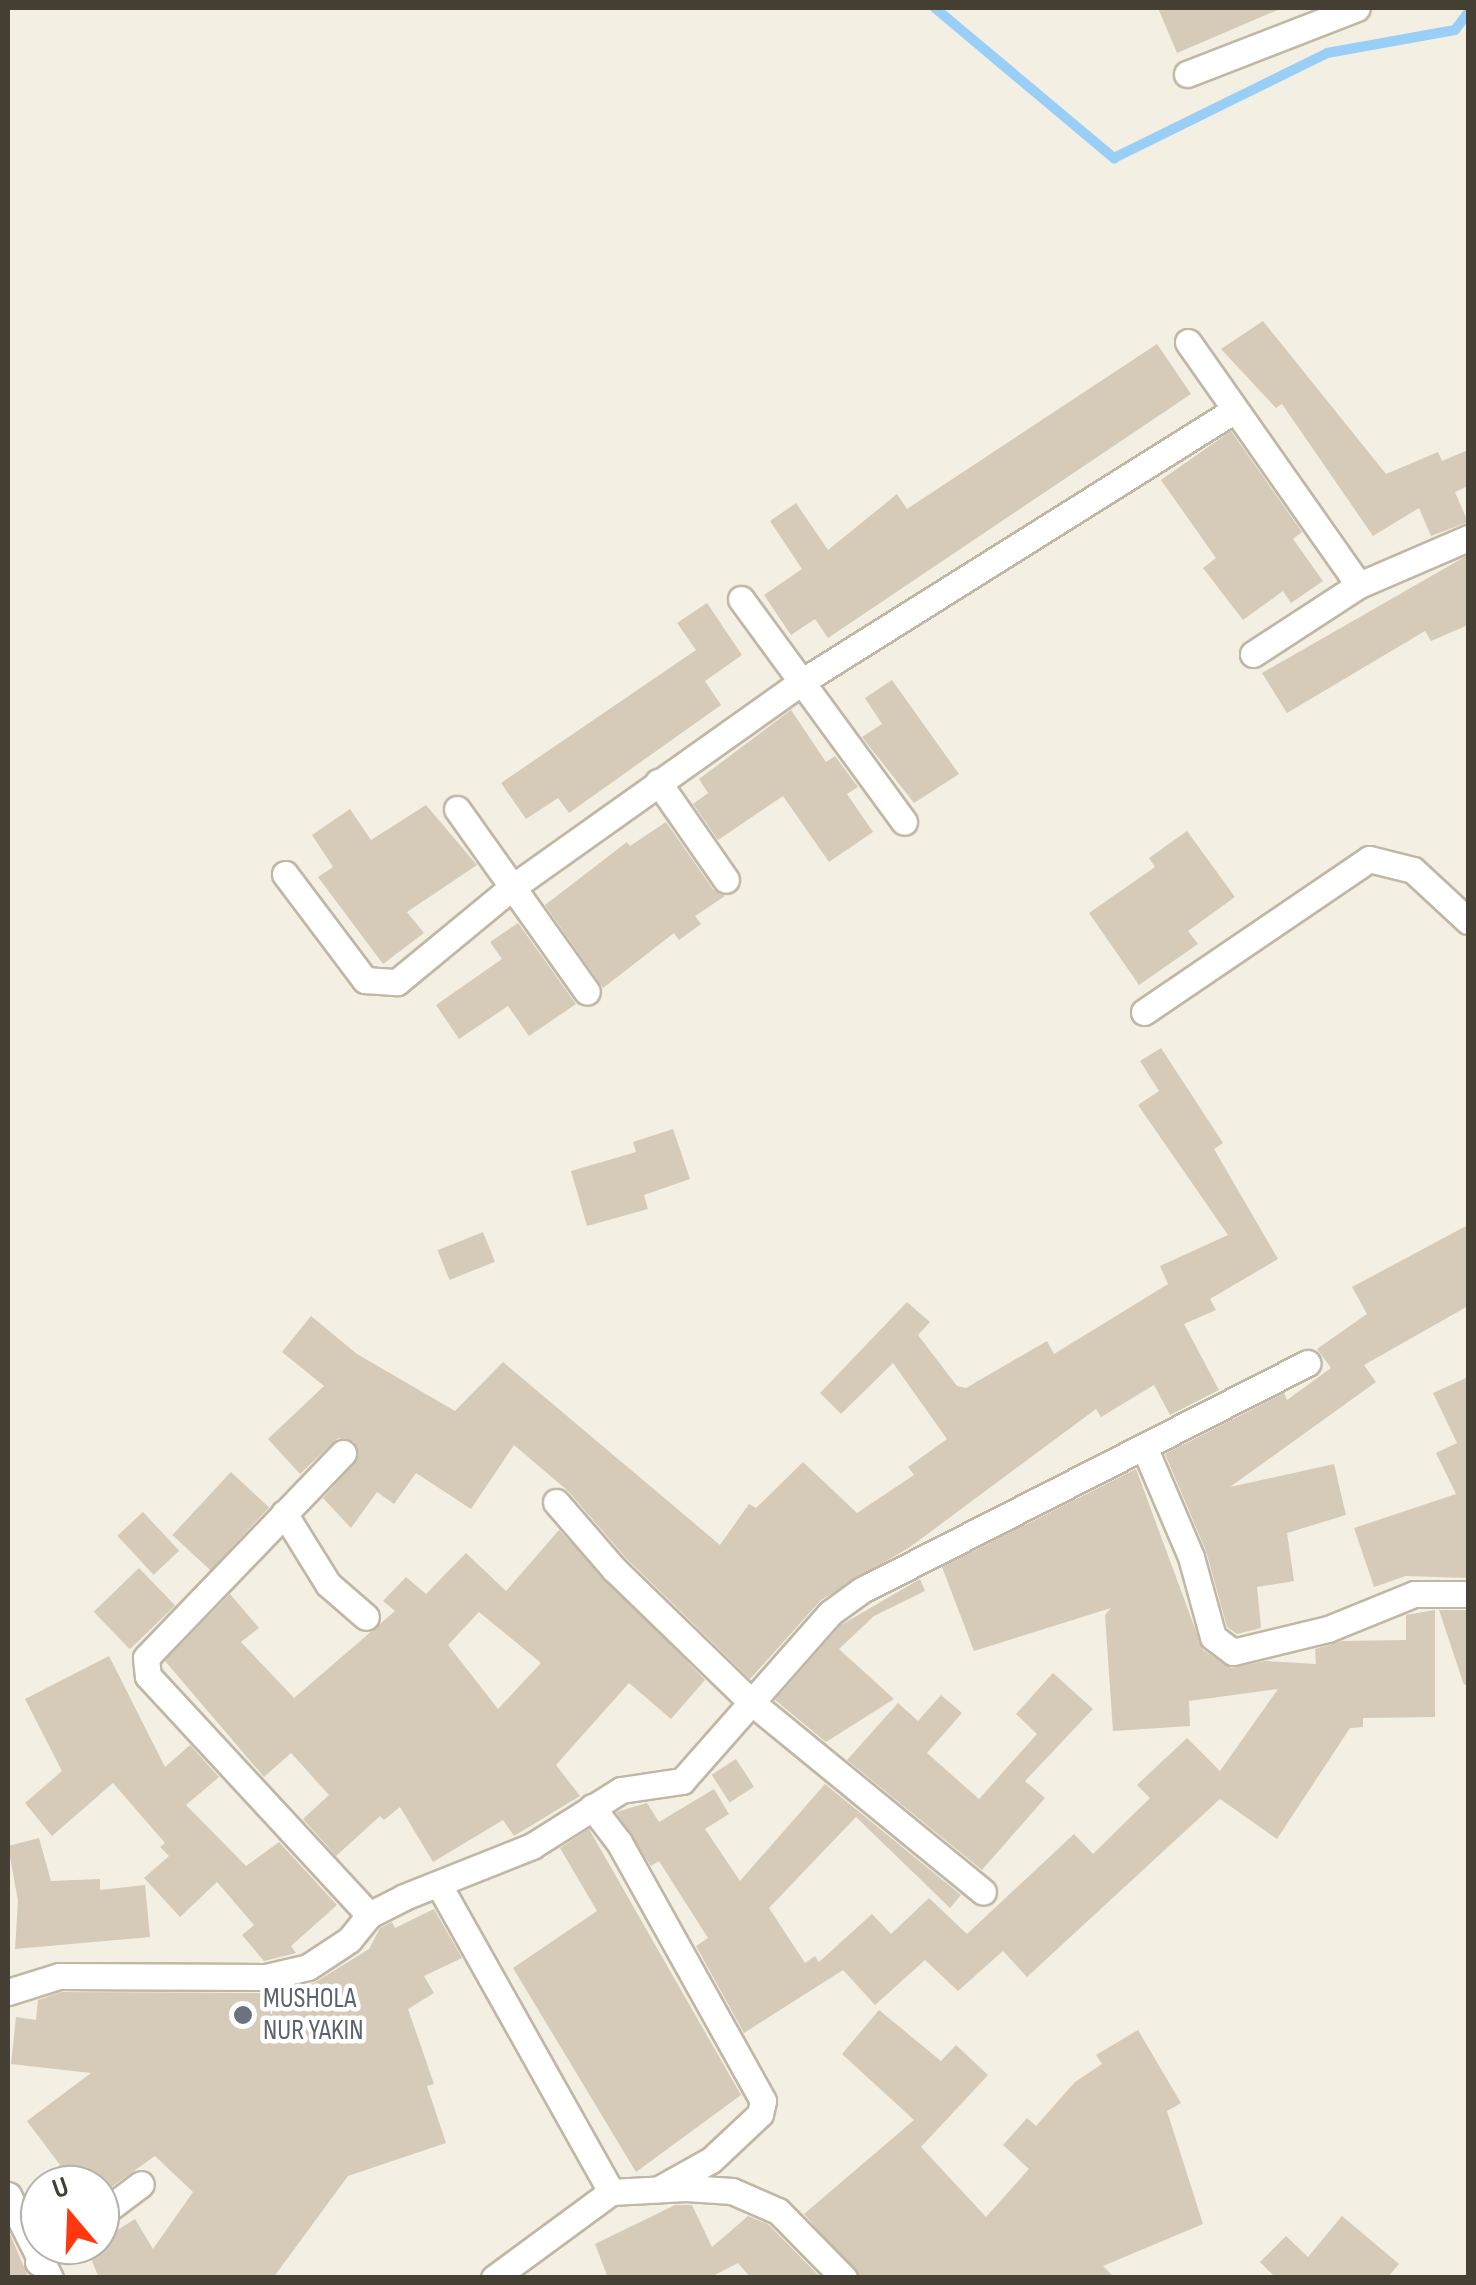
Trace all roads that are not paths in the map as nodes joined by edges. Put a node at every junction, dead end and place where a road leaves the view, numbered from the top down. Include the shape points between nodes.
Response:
1 (1356, 8) edge
2 (1187, 74) dead end
3 (1188, 342) dead end
4 (1233, 411) junction
5 (1468, 538) edge
6 (1360, 585) junction
7 (740, 599) dead end
8 (1253, 654) dead end
9 (798, 684) junction
10 (658, 782) junction
11 (457, 809) dead end
12 (904, 822) dead end
13 (285, 874) dead end
14 (726, 880) dead end
15 (510, 890) junction
16 (1468, 922) edge
17 (587, 992) dead end
18 (1144, 1012) dead end
19 (1307, 1363) dead end
20 (1145, 1450) junction
21 (344, 1453) dead end
22 (556, 1502) dead end
23 (284, 1513) junction
24 (1468, 1594) edge
25 (366, 1617) dead end
26 (750, 1701) junction
27 (592, 1807) junction
28 (439, 1885) junction
29 (983, 1892) dead end
30 (369, 1915) junction
31 (8, 1992) edge
32 (142, 2184) dead end
33 (659, 2189) junction
34 (611, 2192) junction
35 (8, 2195) edge
36 (120, 2200) edge
37 (44, 2270) edge
38 (494, 2278) edge
39 (844, 2278) edge

1 - 2 street
3 - 4 street
4 - 6 street
4 - 9 street
5 - 6 street
6 - 8 street
7 - 9 street
9 - 10 street
9 - 12 street
10 - 14 street
10 - 15 street
11 - 15 street
13 - 15 street via 365,980 380,986 413,972
15 - 17 street
16 - 18 street via 1413,870 1370,860
19 - 20 street
20 - 24 street via 1191,1557 1213,1637 1233,1652 1328,1629 1414,1594
20 - 26 street via 844,1602
21 - 23 street
22 - 26 street via 614,1569
23 - 25 street via 328,1584
23 - 30 street via 160,1638 146,1658 148,1676
26 - 27 street via 682,1781 621,1790
26 - 29 street
27 - 28 street via 532,1846
27 - 33 street via 619,1842 763,2101 760,2114 711,2160
28 - 30 street
28 - 34 street
30 - 31 street via 330,1955 266,1977 59,1976
32 - 36 street
33 - 34 street
33 - 39 street via 754,2198 778,2211
34 - 38 street
35 - 37 street

